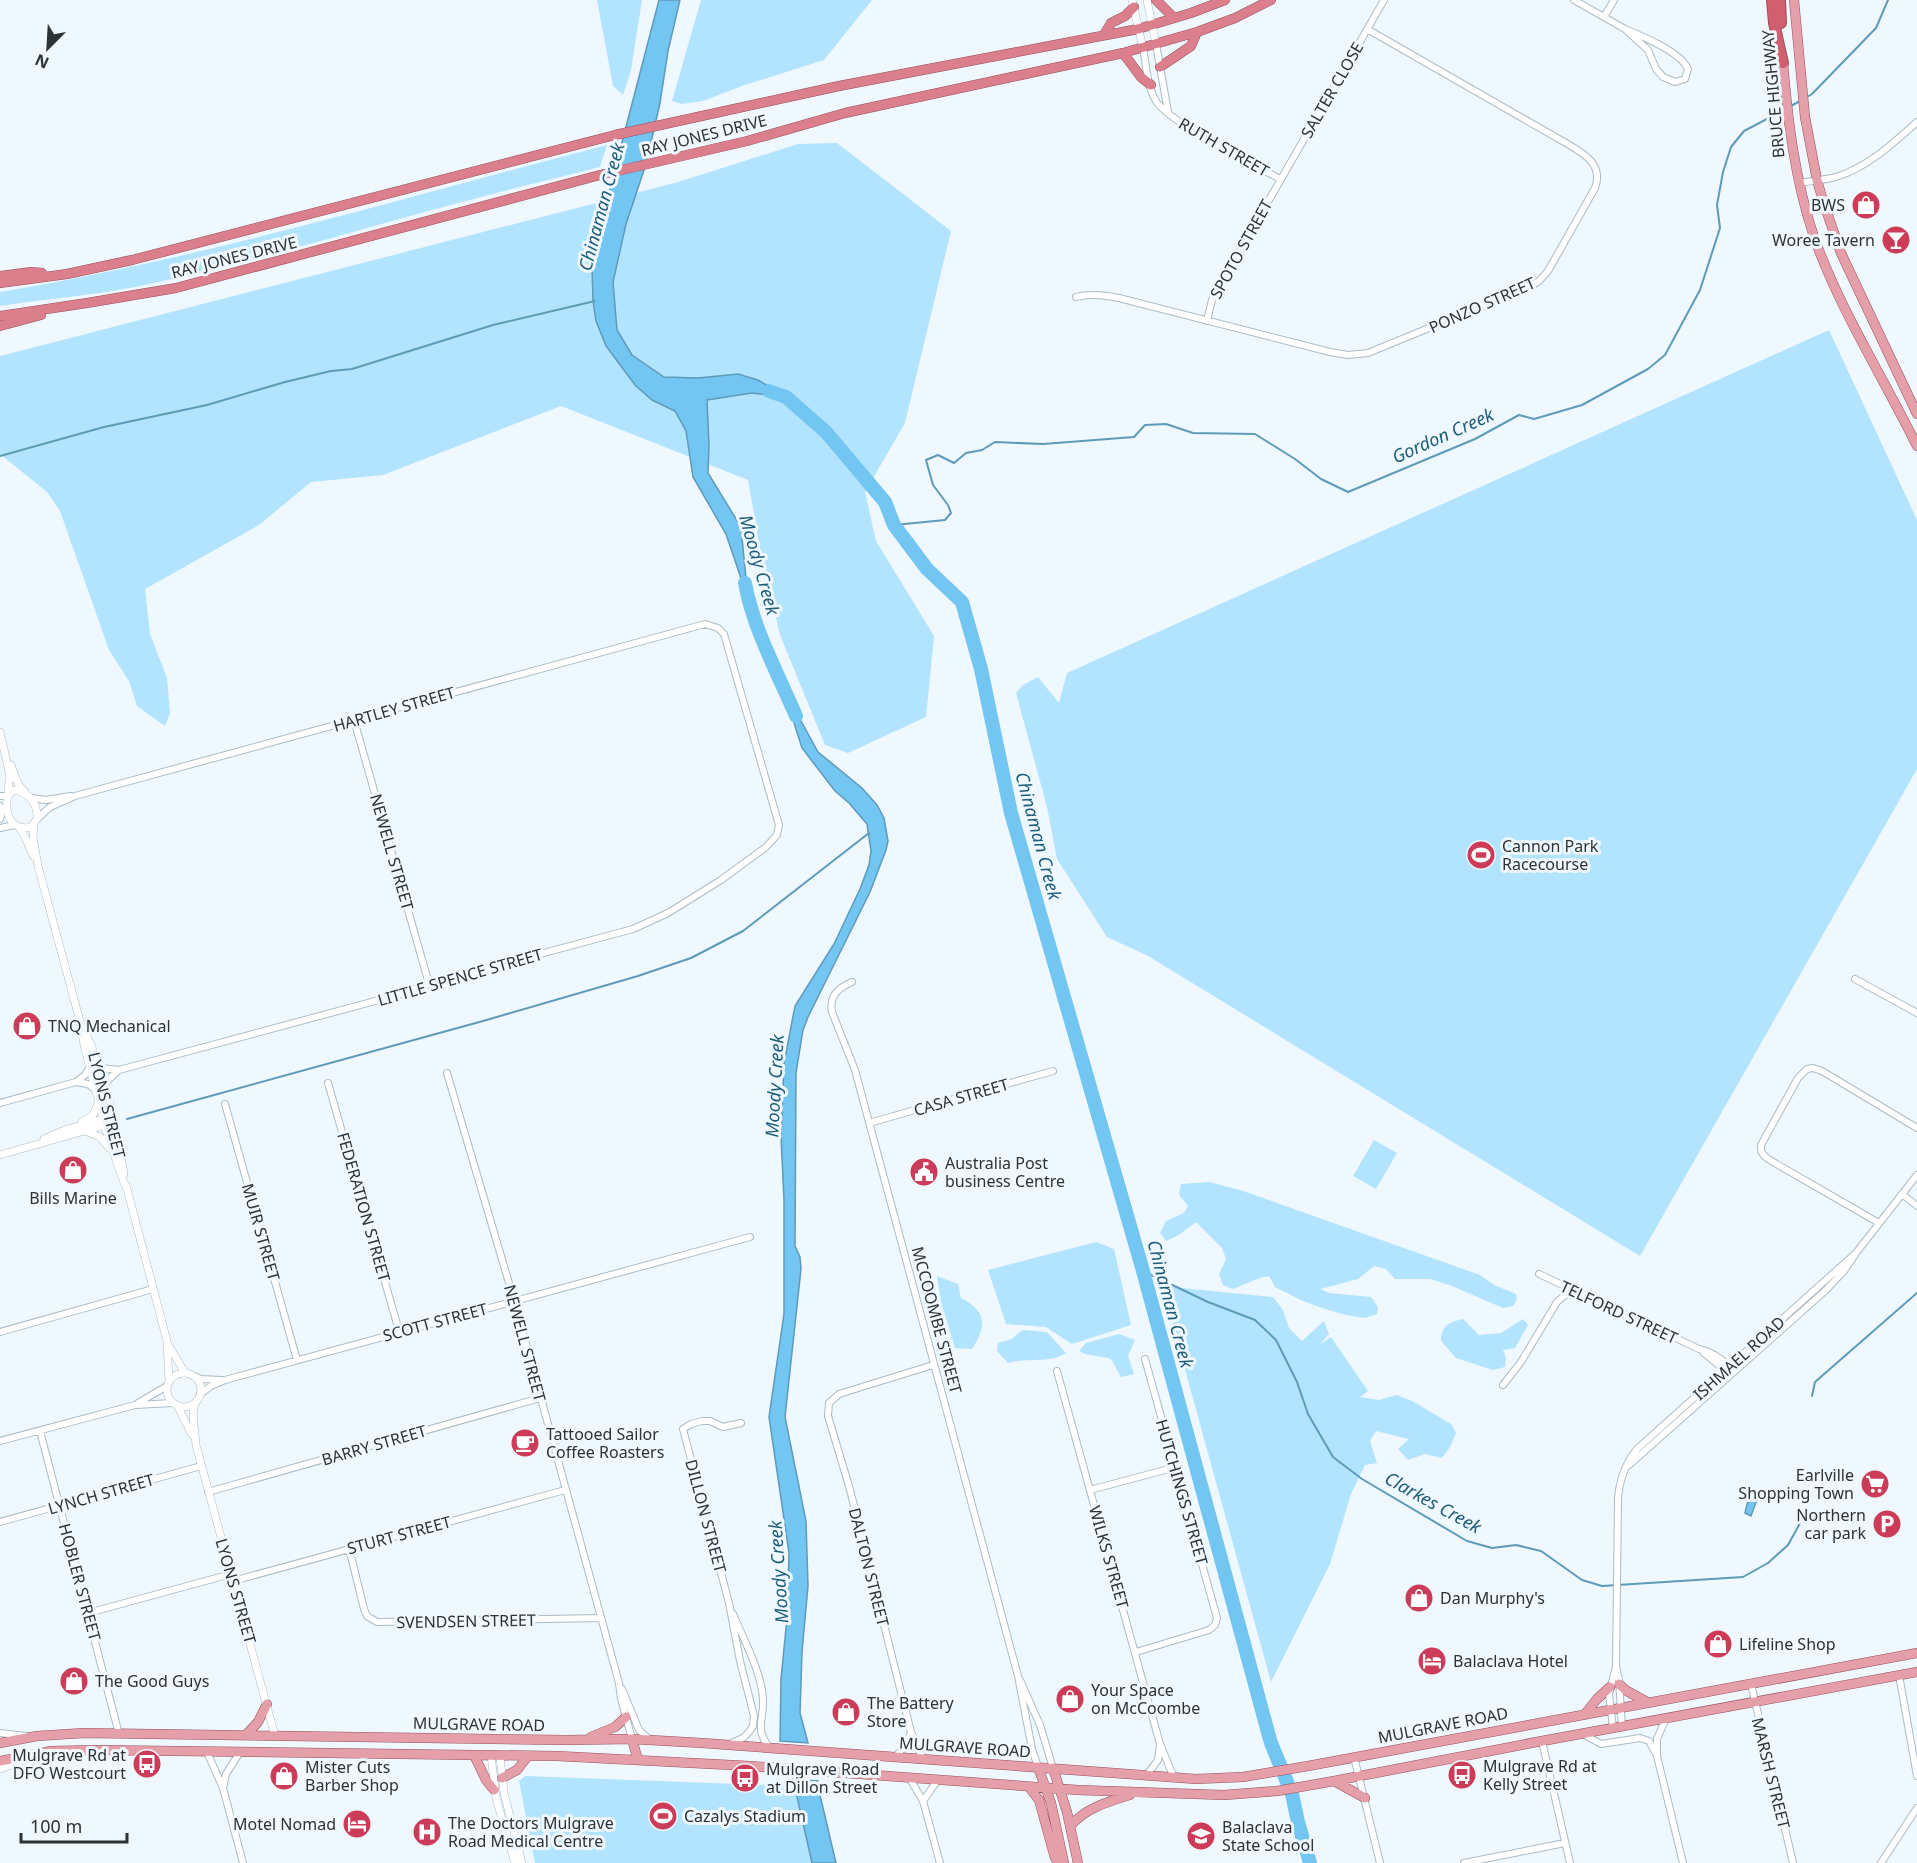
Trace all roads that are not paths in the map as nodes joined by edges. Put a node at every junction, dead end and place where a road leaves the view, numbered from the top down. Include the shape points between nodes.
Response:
1 (1147, 0) edge
2 (1156, 0) edge
3 (1225, 0) edge
4 (1271, 0) edge
5 (1384, 0) edge
6 (1574, 0) edge
7 (1614, 0) edge
8 (1772, 0) edge
9 (1780, 0) edge
10 (1794, 0) edge
11 (1133, 4) edge
12 (1604, 17) junction
13 (1174, 18) junction
14 (1152, 25) junction
15 (1138, 29) junction
16 (1367, 29) junction
17 (1625, 29) junction
18 (1197, 32) junction
19 (1104, 35) junction
20 (1156, 44) junction
21 (1143, 48) junction
22 (1123, 53) junction
23 (1783, 63) junction
24 (1160, 67) junction
25 (1151, 85) junction
26 (1168, 112) junction
27 (1917, 122) edge
28 (1280, 179) junction
29 (1817, 180) junction
30 (1799, 183) junction
31 (67, 274) junction
32 (0, 276) edge
33 (0, 283) edge
34 (1076, 297) dead end
35 (87, 303) junction
36 (0, 316) edge
37 (1207, 321) junction
38 (0, 326) edge
39 (1917, 414) edge
40 (1917, 446) edge
41 (354, 720) junction
42 (0, 732) edge
43 (6, 752) junction
44 (4, 794) edge
45 (28, 796) junction
46 (75, 796) junction
47 (1, 811) edge
48 (35, 821) junction
49 (16, 826) junction
50 (0, 828) edge
51 (777, 835) joint
52 (38, 866) junction
53 (1855, 979) dead end
54 (852, 982) dead end
55 (429, 984) junction
56 (1917, 1012) edge
57 (81, 1025) junction
58 (99, 1066) junction
59 (90, 1067) junction
60 (119, 1070) junction
61 (1053, 1071) dead end
62 (447, 1073) dead end
63 (76, 1082) junction
64 (328, 1083) dead end
65 (104, 1084) junction
66 (96, 1090) junction
67 (99, 1100) junction
68 (0, 1103) edge
69 (225, 1104) dead end
70 (113, 1119) junction
71 (104, 1122) junction
72 (869, 1123) junction
73 (1917, 1128) edge
74 (67, 1129) junction
75 (84, 1131) junction
76 (20, 1149) junction
77 (0, 1155) edge
78 (118, 1166) junction
79 (1917, 1175) edge
80 (126, 1188) junction
81 (1902, 1194) junction
82 (1917, 1206) edge
83 (1879, 1223) junction
84 (750, 1237) dead end
85 (1856, 1253) junction
86 (1539, 1274) dead end
87 (153, 1289) junction
88 (1578, 1292) junction
89 (514, 1300) junction
90 (399, 1331) junction
91 (1768, 1331) junction
92 (0, 1332) edge
93 (1777, 1334) junction
94 (1770, 1340) junction
95 (167, 1341) junction
96 (1145, 1359) dead end
97 (297, 1360) junction
98 (933, 1365) junction
99 (1727, 1368) junction
100 (1057, 1371) dead end
101 (185, 1373) junction
102 (1732, 1374) junction
103 (194, 1376) junction
104 (225, 1380) junction
105 (168, 1384) junction
106 (1503, 1385) dead end
107 (200, 1394) junction
108 (540, 1398) junction
109 (195, 1403) junction
110 (175, 1404) junction
111 (135, 1405) junction
112 (741, 1423) dead end
113 (40, 1431) junction
114 (0, 1441) edge
115 (196, 1445) junction
116 (201, 1466) junction
117 (1176, 1467) junction
118 (1627, 1467) junction
119 (565, 1490) junction
120 (1090, 1490) junction
121 (208, 1492) junction
122 (59, 1506) junction
123 (0, 1522) edge
124 (350, 1548) junction
125 (232, 1577) junction
126 (729, 1603) junction
127 (88, 1613) junction
128 (600, 1618) junction
129 (1136, 1652) junction
130 (1917, 1653) edge
131 (1917, 1672) edge
132 (1899, 1676) junction
133 (1018, 1677) junction
134 (618, 1683) junction
135 (1751, 1684) junction
136 (1615, 1686) junction
137 (1648, 1702) junction
138 (1754, 1702) junction
139 (267, 1704) junction
140 (764, 1704) junction
141 (751, 1705) junction
142 (1615, 1708) junction
143 (1585, 1714) junction
144 (626, 1717) junction
145 (1666, 1718) junction
146 (1618, 1727) junction
147 (911, 1732) junction
148 (0, 1733) edge
149 (119, 1734) junction
150 (1583, 1734) junction
151 (246, 1736) junction
152 (275, 1736) junction
153 (33, 1737) junction
154 (586, 1738) junction
155 (496, 1739) junction
156 (632, 1739) junction
157 (650, 1740) junction
158 (1542, 1741) junction
159 (0, 1743) edge
160 (729, 1744) junction
161 (1160, 1744) junction
162 (769, 1747) junction
163 (207, 1752) junction
164 (240, 1752) junction
165 (38, 1753) junction
166 (278, 1753) junction
167 (474, 1755) junction
168 (496, 1756) junction
169 (528, 1756) junction
170 (1657, 1756) junction
171 (895, 1757) junction
172 (1354, 1757) junction
173 (638, 1760) junction
174 (924, 1760) junction
175 (0, 1761) edge
176 (1038, 1767) junction
177 (1053, 1768) junction
178 (0, 1769) edge
179 (1145, 1776) junction
180 (1917, 1776) edge
181 (1359, 1777) junction
182 (502, 1778) junction
183 (1174, 1778) junction
184 (910, 1779) junction
185 (937, 1781) junction
186 (1334, 1781) junction
187 (1029, 1787) junction
188 (223, 1788) junction
189 (1045, 1788) junction
190 (1059, 1789) junction
191 (494, 1790) junction
192 (1138, 1793) junction
193 (1365, 1798) junction
194 (923, 1801) junction
195 (1917, 1808) edge
196 (1070, 1826) junction
197 (1565, 1843) junction
198 (243, 1863) edge
199 (515, 1863) edge
200 (522, 1863) edge
201 (940, 1863) edge
202 (1062, 1863) edge
203 (1078, 1863) edge
204 (1380, 1863) edge
205 (1464, 1863) edge
206 (1570, 1863) edge
207 (1683, 1863) edge
208 (1793, 1863) edge
209 (1881, 1863) edge

1 - 14 street
2 - 13 highway
3 - 13 highway, RAY JONES DRIVE
4 - 18 highway, RAY JONES DRIVE
5 - 16 street, SALTER CLOSE
6 - 12 street
7 - 12 street
8 - 23 highway
9 - 23 highway, BRUCE HIGHWAY
10 - 29 main road, BRUCE HIGHWAY via 1804,117
11 - 15 street
11 - 19 highway via 1125,16 1111,23
12 - 17 street
13 - 14 highway, RAY JONES DRIVE
14 - 15 highway, RAY JONES DRIVE
14 - 20 street
15 - 19 highway, RAY JONES DRIVE
15 - 21 street
16 - 28 street, SALTER CLOSE
16 - 37 street, PONZO STREET via 1589,158 1598,175 1590,197 1539,281 1368,353 1340,354
17 - 17 street via 1681,58 1688,67 1686,77 1678,82 1663,77 1648,50
18 - 20 highway, RAY JONES DRIVE
18 - 24 highway via 1191,46
19 - 31 highway, RAY JONES DRIVE via 684,119
20 - 21 highway, RAY JONES DRIVE
20 - 24 street, RUTH STREET
21 - 22 highway, RAY JONES DRIVE
21 - 25 street, RUTH STREET
22 - 25 highway
22 - 35 highway, RAY JONES DRIVE via 845,113 198,282
23 - 30 main road, BRUCE HIGHWAY via 1789,131
24 - 26 street, RUTH STREET
25 - 26 street, RUTH STREET via 1156,101
26 - 28 street, RUTH STREET via 1180,123
27 - 29 street via 1876,157 1836,177
28 - 37 street, SPOTO STREET via 1212,300
29 - 30 street
29 - 39 main road, BRUCE HIGHWAY via 1841,253
30 - 40 main road, BRUCE HIGHWAY via 1828,273
31 - 32 highway via 30,272
31 - 33 highway, RAY JONES DRIVE
34 - 37 street, PONZO STREET via 1102,295
35 - 36 highway, RAY JONES DRIVE
35 - 38 highway
41 - 46 street, HARTLEY STREET
41 - 51 street, HARTLEY STREET via 700,624 712,625 724,634 779,825
41 - 55 street, NEWELL STREET
42 - 43 street
43 - 44 street via 10,776
43 - 45 street via 18,784
44 - 45 street via 15,790
44 - 47 street
45 - 46 street, HARTLEY STREET via 46,800
45 - 48 street via 37,809
46 - 48 street, HARTLEY STREET via 50,807
47 - 49 street
48 - 49 street via 26,828
48 - 52 street, LYONS STREET via 33,837
49 - 50 street
49 - 52 street, LYONS STREET
51 - 55 street, LITTLE SPENCE STREET via 721,880 668,914 633,929
52 - 57 street, LYONS STREET
53 - 56 street
54 - 72 street, MCCOOMBE STREET via 836,991 831,1007
55 - 60 street, LITTLE SPENCE STREET
57 - 58 street, LYONS STREET
57 - 59 street, LYONS STREET
58 - 60 street, LITTLE SPENCE STREET
58 - 65 street, LYONS STREET
59 - 63 street
59 - 66 street, LYONS STREET
60 - 65 street, LITTLE SPENCE STREET
61 - 72 street, CASA STREET
62 - 89 street, NEWELL STREET
63 - 66 street
63 - 68 street
64 - 90 street, FEDERATION STREET
65 - 70 street, LYONS STREET
66 - 67 street, LYONS STREET
67 - 71 street, LYONS STREET
67 - 74 street via 93,1115
69 - 97 street, MUIR STREET
70 - 71 street
70 - 80 street, LYONS STREET
71 - 74 street
71 - 75 street
71 - 78 street, LYONS STREET
72 - 98 street, MCCOOMBE STREET
73 - 83 street via 1813,1068 1798,1078 1761,1145 1760,1150 1768,1159
74 - 76 street
75 - 76 street
75 - 78 street via 104,1139
76 - 77 street
78 - 80 street, LYONS STREET
79 - 81 street, ISHMAEL ROAD
80 - 87 street, LYONS STREET
81 - 82 street
81 - 83 street, ISHMAEL ROAD
83 - 85 street, ISHMAEL ROAD
84 - 89 street, SCOTT STREET
85 - 91 street, ISHMAEL ROAD
85 - 93 street, ISHMAEL ROAD via 1840,1276
86 - 88 street, TELFORD STREET
87 - 92 street
87 - 95 street, LYONS STREET
88 - 99 street, TELFORD STREET via 1699,1349
88 - 106 street via 1557,1302
89 - 90 street, SCOTT STREET
89 - 108 street, NEWELL STREET
90 - 97 street, SCOTT STREET
91 - 93 street
91 - 94 street
91 - 99 street, ISHMAEL ROAD
93 - 94 street, ISHMAEL ROAD
94 - 102 street, ISHMAEL ROAD
95 - 101 street, LYONS STREET
95 - 105 street, LYONS STREET
96 - 117 street, HUTCHINGS STREET
97 - 104 street, SCOTT STREET
98 - 133 street, MCCOOMBE STREET
98 - 147 street, DALTON STREET via 839,1394 829,1403 828,1411
99 - 102 street, TELFORD STREET
99 - 118 street, ISHMAEL ROAD via 1638,1449
100 - 120 street, WILKS STREET
101 - 103 street
101 - 105 street via 176,1374
102 - 118 street, ISHMAEL ROAD
103 - 104 street, SCOTT STREET
103 - 107 street via 200,1384
104 - 107 street, SCOTT STREET
105 - 110 street via 168,1395
105 - 111 street
107 - 109 street
108 - 119 street, NEWELL STREET
108 - 121 street, BARRY STREET
109 - 110 street via 186,1407
109 - 115 street, LYONS STREET
110 - 111 street
110 - 115 street, LYONS STREET
111 - 113 street
112 - 126 street, DILLON STREET via 723,1427 702,1420 683,1429
113 - 114 street
113 - 122 street, HOBLER STREET
115 - 116 street, LYONS STREET
116 - 121 street, LYONS STREET
116 - 122 street, LYNCH STREET
117 - 120 street
117 - 129 street, HUTCHINGS STREET via 1216,1615 1215,1625
118 - 136 street, ISHMAEL ROAD via 1618,1493
119 - 124 street, STURT STREET
119 - 128 street, NEWELL STREET
120 - 129 street, WILKS STREET
121 - 125 street, LYONS STREET
122 - 123 street, LYNCH STREET
122 - 127 street, HOBLER STREET
124 - 125 street, STURT STREET
124 - 128 street, SVENDSEN STREET via 364,1609 377,1622
125 - 127 street, STURT STREET
125 - 139 street, LYONS STREET
126 - 140 street, DILLON STREET via 752,1656
126 - 141 street, DILLON STREET
127 - 149 street, HOBLER STREET
128 - 134 street, NEWELL STREET
129 - 161 street, WILKS STREET
130 - 135 main road, MULGRAVE ROAD
131 - 132 main road, MULGRAVE ROAD
132 - 138 main road, MULGRAVE ROAD
132 - 180 street
133 - 176 street, MCCOOMBE STREET
133 - 177 street, MCCOOMBE STREET via 1040,1725
134 - 144 street, NEWELL STREET
134 - 157 street, NEWELL STREET via 639,1730
135 - 137 main road, MULGRAVE ROAD
135 - 138 street, MARSH STREET
136 - 137 main road
136 - 142 street, ISHMAEL ROAD
136 - 142 street, ISHMAEL ROAD
136 - 143 main road
137 - 142 main road, MULGRAVE ROAD
138 - 145 main road, MULGRAVE ROAD
138 - 208 street, MARSH STREET
139 - 151 main road
139 - 152 street, LYONS STREET
140 - 141 street
140 - 162 street, DILLON STREET via 760,1728
141 - 160 street, DILLON STREET via 752,1728 743,1738
142 - 143 main road, MULGRAVE ROAD
142 - 146 street, ISHMAEL ROAD
142 - 146 street, ISHMAEL ROAD
143 - 172 main road, MULGRAVE ROAD
144 - 154 main road via 615,1727
144 - 156 street, NEWELL STREET
145 - 146 main road, MULGRAVE ROAD
145 - 170 street via 1657,1739
146 - 150 main road, MULGRAVE ROAD
147 - 171 street
147 - 174 street, DALTON STREET
148 - 153 street
149 - 151 main road, MULGRAVE ROAD
149 - 153 main road, MULGRAVE ROAD
150 - 158 main road, MULGRAVE ROAD
150 - 170 street via 1601,1744 1643,1738
151 - 152 main road, MULGRAVE ROAD
152 - 155 main road, MULGRAVE ROAD
152 - 166 main road
153 - 159 main road, MULGRAVE ROAD
154 - 155 main road, MULGRAVE ROAD
154 - 156 main road, MULGRAVE ROAD
155 - 168 main road
156 - 157 main road, MULGRAVE ROAD
156 - 173 main road
157 - 160 main road, MULGRAVE ROAD
158 - 181 main road, MULGRAVE ROAD
158 - 197 street
160 - 162 main road, MULGRAVE ROAD
161 - 179 street via 1158,1760
161 - 183 street, WILKS STREET
162 - 171 main road, MULGRAVE ROAD
163 - 164 main road, MULGRAVE ROAD
163 - 165 main road, MULGRAVE ROAD
163 - 188 street
164 - 166 main road, MULGRAVE ROAD
164 - 188 street via 226,1774
165 - 175 main road, MULGRAVE ROAD
165 - 178 street
166 - 167 main road, MULGRAVE ROAD
167 - 168 main road, MULGRAVE ROAD
167 - 191 main road
168 - 169 main road, MULGRAVE ROAD
168 - 182 street
168 - 191 street
169 - 173 main road, MULGRAVE ROAD
169 - 182 main road via 517,1770
170 - 207 street
171 - 174 main road, MULGRAVE ROAD
172 - 181 street
172 - 183 main road, MULGRAVE ROAD via 1227,1778
173 - 184 main road, MULGRAVE ROAD
174 - 176 main road, MULGRAVE ROAD
176 - 177 main road, MULGRAVE ROAD
176 - 189 main road, MCCOOMBE STREET
177 - 179 main road, MULGRAVE ROAD
177 - 190 main road, MCCOOMBE STREET
179 - 183 main road, MULGRAVE ROAD
181 - 186 main road, MULGRAVE ROAD
181 - 193 street
182 - 200 street
184 - 185 main road, MULGRAVE ROAD
184 - 194 street
185 - 187 main road, MULGRAVE ROAD
185 - 194 street
186 - 192 main road, MULGRAVE ROAD via 1224,1795
186 - 193 main road
187 - 189 main road, MULGRAVE ROAD
187 - 202 main road via 1039,1800 1055,1858
188 - 198 street
189 - 190 main road, MULGRAVE ROAD
189 - 202 main road, MCCOOMBE STREET
190 - 192 main road, MULGRAVE ROAD
190 - 196 main road, MCCOOMBE STREET
191 - 199 street
192 - 196 main road via 1094,1807
193 - 204 street
194 - 201 street
195 - 209 street
196 - 203 main road, MCCOOMBE STREET
197 - 205 street
197 - 206 street

